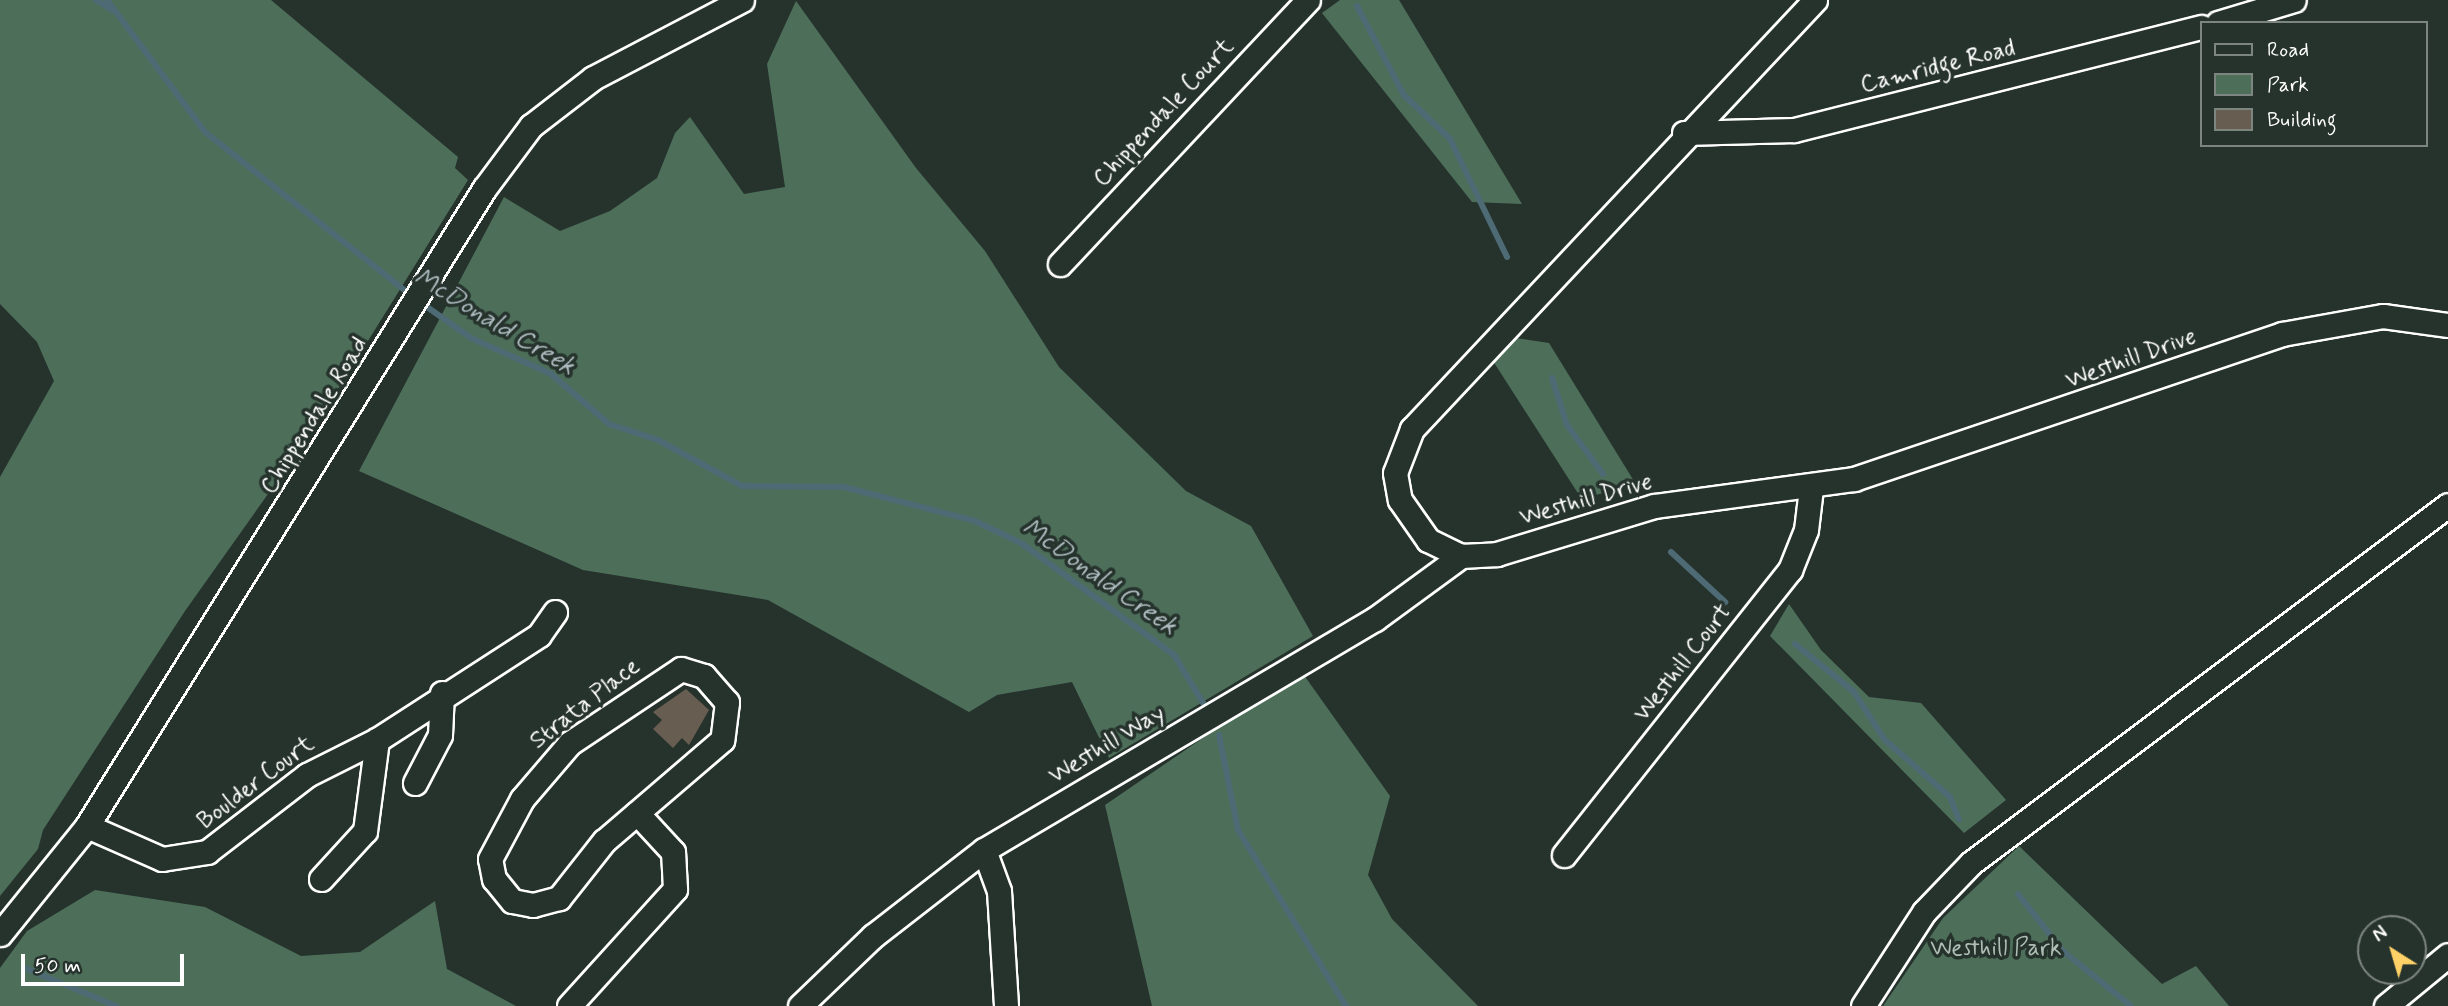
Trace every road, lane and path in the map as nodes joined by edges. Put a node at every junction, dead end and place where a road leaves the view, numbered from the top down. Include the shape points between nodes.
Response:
1 (741, 0) edge
2 (1308, 0) edge
3 (1815, 0) edge
4 (2294, 0) edge
5 (2225, 21) edge
6 (2200, 27) edge
7 (1684, 133) junction
8 (1060, 264) dead end
9 (2448, 325) edge
10 (1811, 488) junction
11 (2448, 505) edge
12 (1461, 556) junction
13 (555, 612) dead end
14 (442, 693) junction
15 (377, 740) junction
16 (415, 783) dead end
17 (637, 813) junction
18 (87, 826) junction
19 (984, 850) junction
20 (1564, 855) dead end
21 (321, 879) dead end
22 (0, 934) edge
23 (2448, 955) edge
24 (569, 1006) edge
25 (800, 1006) edge
26 (1006, 1006) edge
27 (1863, 1006) edge
28 (2386, 1006) edge

1 - 18 street, Chippendale Road via 593,78 531,126 484,189 333,440
2 - 8 street, Chippendale Court
3 - 7 street
4 - 5 street
6 - 7 street, Camridge Road via 1794,130
7 - 12 street via 1426,412 1400,449 1400,500 1416,528
9 - 10 street, Westhill Drive via 2383,316 2282,334 1917,463
10 - 12 street, Westhill Drive via 1654,506 1497,554
10 - 20 street, Westhill Court via 1806,530 1790,570
11 - 27 street via 1971,863 1917,921
12 - 19 street, Westhill Way via 1375,619
13 - 14 street, Boulder Court via 539,635
14 - 15 street, Boulder Court
14 - 16 street via 440,735
15 - 18 street, Boulder Court via 348,749 280,794 245,829 184,859 136,852
15 - 21 street via 365,831
17 - 17 street, Strata Place via 604,841 559,898 522,904 494,879 494,845 553,759 655,681 670,672 692,671 727,702 727,731
17 - 24 street via 674,852 675,889
18 - 22 street, Chippendale Road
19 - 25 street, Westhill Way via 873,936
19 - 26 street via 999,891
23 - 28 street

